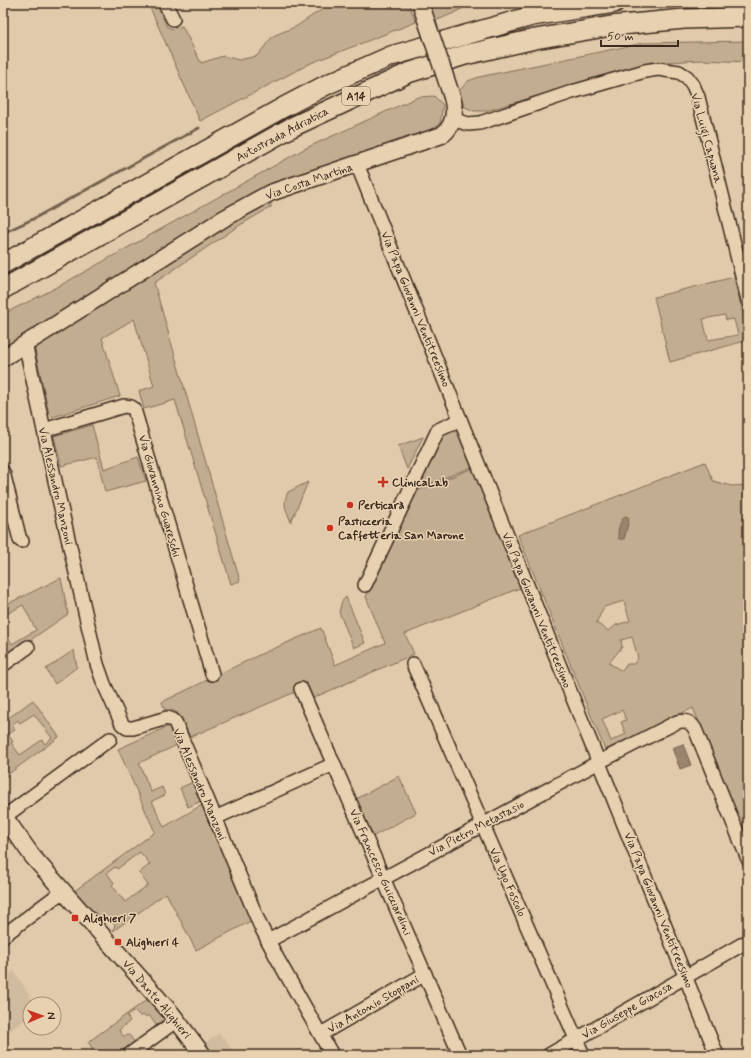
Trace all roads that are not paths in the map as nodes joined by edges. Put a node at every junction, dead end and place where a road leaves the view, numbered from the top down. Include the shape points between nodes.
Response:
1 (165, 3) edge
2 (614, 3) edge
3 (420, 4) edge
4 (748, 17) edge
5 (173, 20) dead end
6 (453, 119) junction
7 (357, 164) junction
8 (3, 264) edge
9 (3, 289) edge
10 (748, 300) edge
11 (25, 343) junction
12 (3, 358) edge
13 (460, 420) junction
14 (44, 430) junction
15 (3, 472) edge
16 (22, 541) dead end
17 (365, 585) dead end
18 (28, 647) dead end
19 (413, 664) dead end
20 (3, 665) edge
21 (212, 674) dead end
22 (301, 689) dead end
23 (110, 740) dead end
24 (599, 762) junction
25 (334, 764) junction
26 (4, 816) edge
27 (215, 818) junction
28 (483, 825) junction
29 (748, 859) edge
30 (384, 878) junction
31 (63, 891) junction
32 (3, 936) edge
33 (268, 941) junction
34 (748, 941) edge
35 (425, 974) junction
36 (685, 976) junction
37 (177, 1020) junction
38 (321, 1034) junction
39 (576, 1039) junction
40 (129, 1055) edge
41 (203, 1055) edge
42 (332, 1055) edge
43 (460, 1055) edge
44 (549, 1055) edge
45 (583, 1055) edge
46 (717, 1055) edge

1 - 5 street
2 - 8 highway, Autostrada Adriatica / A14 via 532,16 391,56 284,107
3 - 6 main road, bridge via 452,97
4 - 9 highway, Autostrada Adriatica / A14 via 684,19 611,26 465,54 408,73 292,127
6 - 7 main road, Via Costa Martina via 447,131 437,137
6 - 10 street, Via Luigi Capuana via 468,124 480,123 645,70 679,72 693,85 698,97
7 - 11 main road, Via Costa Martina via 270,193 223,219
7 - 13 street, Via Papa Giovanni Ventitreesimo
11 - 12 main road, Via Costa Martina
11 - 14 street, Via Alessandro Manzoni
13 - 17 street via 438,430
13 - 24 street, Via Papa Giovanni Ventitreesimo
14 - 21 street, Via Giovannino Guareschi via 124,406 134,410
14 - 27 street, Via Alessandro Manzoni via 98,668 104,684 122,724 127,728 164,718 173,720
15 - 16 street
18 - 20 street
19 - 28 street, Via Ugo Foscolo
22 - 25 street, Via Francesco Guicciardini
23 - 26 street
24 - 28 street, Via Pietro Metastasio
24 - 29 street, Via Pietro Metastasio via 677,722 687,721 692,724
24 - 36 street, Via Papa Giovanni Ventitreesimo
25 - 27 street
25 - 30 street, Via Francesco Guicciardini
26 - 31 main road, Via Dante Alighieri
27 - 33 street, Via Alessandro Manzoni
28 - 30 street, Via Pietro Metastasio
28 - 39 street, Via Ugo Foscolo
30 - 33 street, Via Pietro Metastasio
30 - 35 street, Via Francesco Guicciardini
31 - 32 street
31 - 37 main road, Via Dante Alighieri
33 - 38 street, Via Alessandro Manzoni
34 - 36 street, Via Giuseppe Giacosa
35 - 38 street, Via Antonio Stoppani
35 - 43 street, Via Francesco Guicciardini
36 - 39 street, Via Giuseppe Giacosa
36 - 46 street, Via Papa Giovanni Ventitreesimo
37 - 40 street
37 - 41 main road, Via Dante Alighieri
38 - 42 street, Via Alessandro Manzoni
39 - 44 street, Via Giuseppe Giacosa
39 - 45 street, Via Ugo Foscolo

